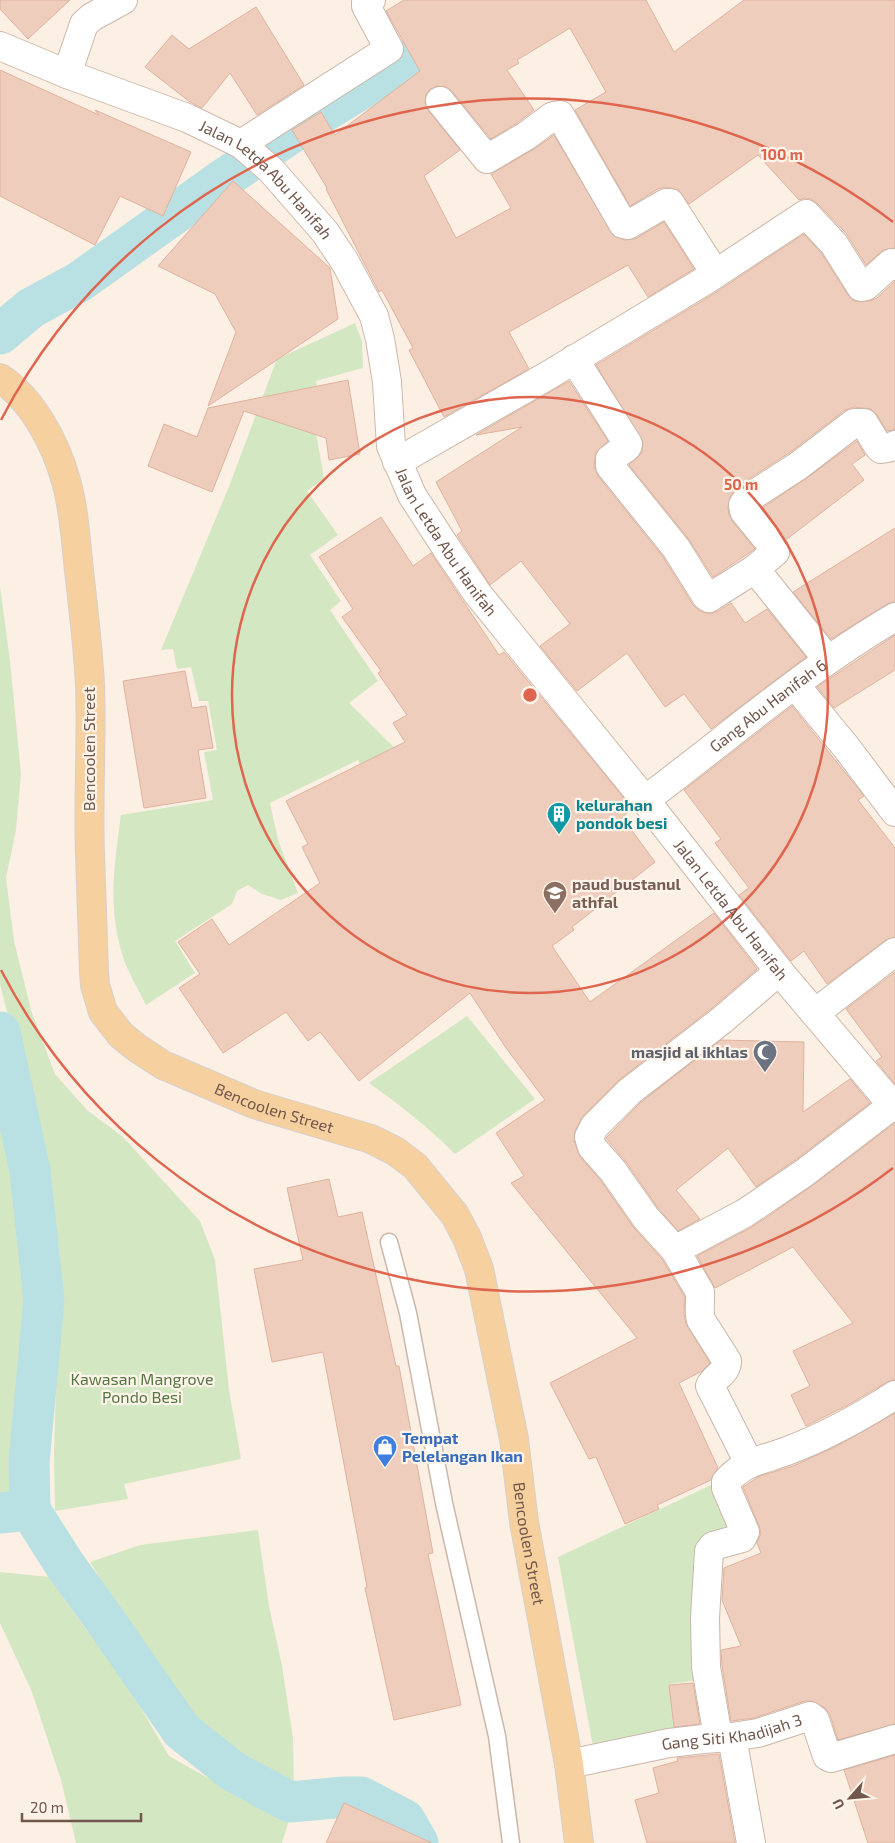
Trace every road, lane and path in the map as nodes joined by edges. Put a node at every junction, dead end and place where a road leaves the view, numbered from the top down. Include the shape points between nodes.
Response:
1 (123, 0) edge
2 (371, 0) edge
3 (0, 46) edge
4 (67, 74) junction
5 (440, 101) dead end
6 (245, 146) junction
7 (895, 266) edge
8 (715, 273) junction
9 (574, 358) junction
10 (4, 380) edge
11 (895, 444) edge
12 (397, 462) junction
13 (755, 569) junction
14 (895, 617) edge
15 (828, 660) junction
16 (794, 685) junction
17 (645, 800) junction
18 (895, 812) edge
19 (895, 952) edge
20 (779, 971) junction
21 (815, 1013) junction
22 (894, 1107) edge
23 (389, 1242) dead end
24 (675, 1250) junction
25 (895, 1395) edge
26 (749, 1463) junction
27 (725, 1737) junction
28 (895, 1739) edge
29 (569, 1764) junction
30 (511, 1843) edge
31 (579, 1843) edge
32 (751, 1843) edge

1 - 4 street via 84,24
2 - 6 street via 366,6 389,49
3 - 4 street, Jalan Letda Abu Hanifah
4 - 6 street, Jalan Letda Abu Hanifah via 187,118
5 - 8 street via 487,159 553,116 560,115 624,224 628,225 670,203
6 - 12 street, Jalan Letda Abu Hanifah via 271,170 325,232 374,316 386,382 391,446
7 - 8 street via 890,264 861,287 834,244 806,214
8 - 9 street
9 - 12 street
9 - 13 street via 628,444 610,459 610,466 676,548 706,596 709,598
10 - 29 main road, Bencoolen Street via 42,425 61,464 71,508 90,685 94,972 103,1012 121,1035 162,1065 254,1104 371,1139 395,1151 414,1166 455,1215 479,1269 514,1439 524,1522
11 - 13 street via 881,449 864,422 854,424 747,499 743,509 775,552
12 - 17 street, Jalan Letda Abu Hanifah via 412,495 477,593
13 - 15 street
14 - 15 street, Gang Abu Hanifah 6
15 - 16 street, Gang Abu Hanifah 6
16 - 17 street, Gang Abu Hanifah 6
16 - 18 street
17 - 20 street, Jalan Letda Abu Hanifah
19 - 21 street
20 - 21 street, Jalan Letda Abu Hanifah
20 - 24 street via 630,1091 594,1127 589,1137 592,1148
21 - 22 street, Jalan Letda Abu Hanifah
22 - 24 street via 745,1213
23 - 30 lane via 408,1313 444,1503 497,1736
24 - 26 street via 700,1292 701,1320 727,1361 726,1369 710,1386
25 - 26 street via 830,1431
26 - 27 street via 726,1484 745,1530 744,1536 713,1546 709,1551 706,1668
27 - 28 street, Gang Siti Khadijah 3 via 758,1733 810,1716 816,1720 825,1753 832,1758
27 - 29 street, Gang Siti Khadijah 3 via 669,1743
27 - 32 street
29 - 31 main road, Bencoolen Street

